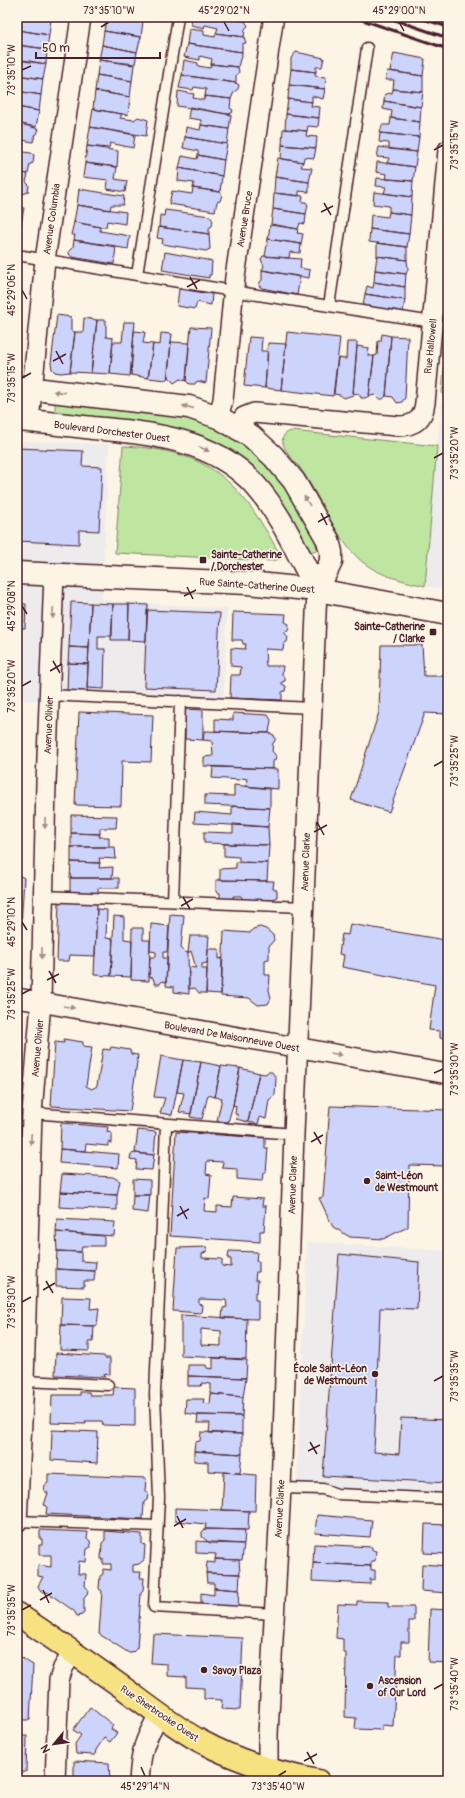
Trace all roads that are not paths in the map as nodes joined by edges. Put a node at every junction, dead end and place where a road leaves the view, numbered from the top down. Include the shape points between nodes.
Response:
1 (82, 17) edge
2 (178, 17) edge
3 (274, 22) dead end
4 (367, 48) dead end
5 (448, 150) edge
6 (17, 255) edge
7 (45, 260) junction
8 (137, 275) junction
9 (233, 291) junction
10 (329, 306) junction
11 (433, 322) junction
12 (24, 388) edge
13 (218, 417) junction
14 (23, 421) edge
15 (237, 427) junction
16 (17, 573) edge
17 (54, 574) junction
18 (317, 590) junction
19 (448, 614) edge
20 (49, 695) junction
21 (180, 701) junction
22 (312, 708) junction
23 (44, 896) junction
24 (173, 901) junction
25 (304, 907) junction
26 (17, 998) edge
27 (41, 1002) junction
28 (298, 1048) junction
29 (448, 1074) edge
30 (32, 1113) junction
31 (166, 1125) junction
32 (294, 1134) junction
33 (24, 1381) junction
34 (108, 1386) dead end
35 (19, 1443) edge
36 (280, 1488) junction
37 (448, 1499) edge
38 (17, 1522) edge
39 (158, 1526) junction
40 (17, 1614) edge
41 (274, 1614) junction
42 (73, 1652) junction
43 (159, 1715) junction
44 (268, 1776) edge
45 (55, 1781) edge
46 (139, 1781) edge
47 (318, 1781) edge

1 - 7 street, Avenue Columbia
2 - 8 lane
3 - 9 street, Avenue Bruce
4 - 10 lane
5 - 11 street, Rue Hallowell
6 - 7 lane
7 - 8 lane
7 - 12 street, Avenue Columbia
8 - 9 lane
9 - 10 lane
9 - 13 street, Avenue Bruce via 224,400
10 - 11 lane
11 - 15 street, Rue Hallowell via 424,408 417,421 410,425 254,413 244,417
13 -> 12 main road via 179,405
12 - 14 street, Avenue Columbia
13 - 15 main road
14 -> 18 main road, Boulevard Dorchester Ouest via 111,429 162,437 196,446 224,459 241,472 263,496
18 -> 15 main road via 331,562 326,535 302,493 281,464 259,442
16 - 17 main road, Rue Sainte-Catherine Ouest
17 - 18 main road, Rue Sainte-Catherine Ouest via 248,583
17 -> 20 street, Avenue Olivier
18 - 19 main road, Rue Sainte-Catherine Ouest
18 - 22 street, Avenue Clarke
20 - 21 lane
20 -> 23 street, Avenue Olivier
21 - 22 lane
21 - 24 lane
22 - 25 street, Avenue Clarke
23 - 24 lane
23 -> 27 street, Avenue Olivier
24 - 25 lane
25 - 28 street, Avenue Clarke
26 - 27 street, Boulevard De Maisonneuve Ouest
27 -> 28 street, Boulevard De Maisonneuve Ouest
27 - 30 street, Avenue Olivier
28 -> 29 street, Boulevard De Maisonneuve Ouest
28 - 32 street, Avenue Clarke
30 - 31 lane
30 -> 33 street, Avenue Olivier
31 - 32 lane
31 - 39 lane via 155,1394
32 - 36 street, Avenue Clarke
33 - 34 lane
33 - 35 street, Avenue Olivier
35 - 38 street, Avenue Olivier
36 - 37 lane via 323,1489 337,1494
36 - 41 street, Avenue Clarke
38 - 39 lane
39 - 41 lane via 154,1607
40 - 42 main road, Rue Sherbrooke Ouest
41 - 44 street, Avenue Clarke
42 - 43 main road, Rue Sherbrooke Ouest
42 - 45 street via 59,1680
43 - 44 main road, Rue Sherbrooke Ouest via 202,1742
43 - 46 street via 144,1742
44 - 47 main road, Rue Sherbrooke Ouest

